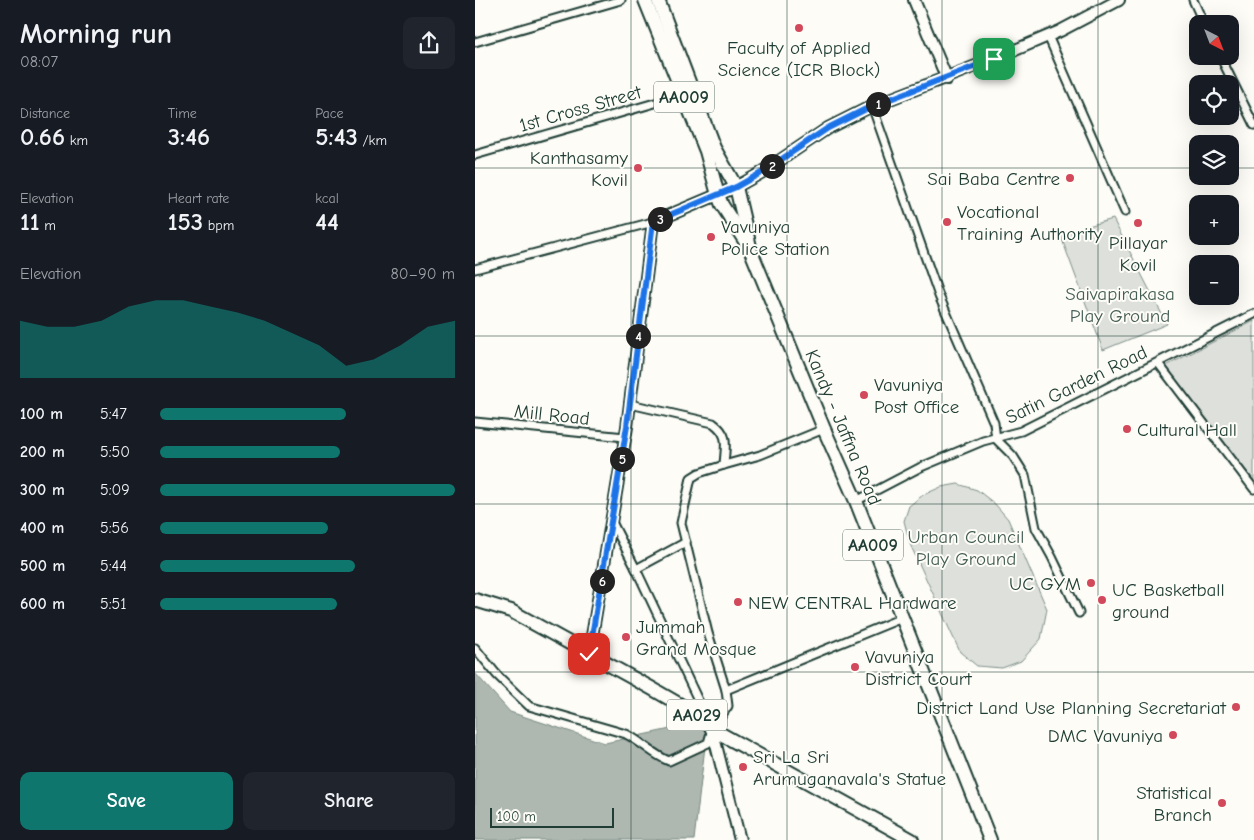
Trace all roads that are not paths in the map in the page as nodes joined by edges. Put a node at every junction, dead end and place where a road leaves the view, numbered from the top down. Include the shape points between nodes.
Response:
1 (621, 0) edge
2 (645, 0) edge
3 (658, 0) edge
4 (914, 0) edge
5 (1119, 0) edge
6 (1193, 0) edge
7 (1200, 15) edge
8 (1048, 36) junction
9 (475, 42) edge
10 (671, 48) junction
11 (1224, 65) edge
12 (947, 79) junction
13 (689, 94) junction
14 (872, 106) junction
15 (1254, 125) edge
16 (475, 155) edge
17 (736, 187) junction
18 (718, 195) junction
19 (1125, 212) dead end
20 (653, 222) junction
21 (751, 251) junction
22 (475, 269) edge
23 (1254, 314) edge
24 (1158, 363) junction
25 (630, 404) junction
26 (475, 422) edge
27 (824, 429) junction
28 (625, 437) junction
29 (996, 438) junction
30 (724, 464) junction
31 (1254, 489) edge
32 (856, 501) junction
33 (612, 522) junction
34 (687, 542) junction
35 (637, 568) junction
36 (475, 600) edge
37 (1079, 613) dead end
38 (902, 618) junction
39 (475, 648) edge
40 (589, 654) junction
41 (726, 690) junction
42 (710, 725) junction
43 (740, 840) edge
44 (912, 840) edge
45 (990, 840) edge

1 - 9 street
2 - 10 highway, Kandy - Jaffna Road / AA009
3 - 10 highway, Kandy - Jaffna Road / AA009
4 - 12 main road
5 - 8 main road
6 - 7 street
8 - 12 main road
8 - 19 street
10 - 13 highway, Kandy - Jaffna Road / AA009
11 - 15 street
12 - 14 main road
13 - 16 street, 1st Cross Street
13 - 17 highway, Kandy - Jaffna Road / AA009
13 - 18 highway, Kandy - Jaffna Road / AA009
14 - 17 main road via 828,128
14 - 29 street via 939,296 994,423
17 - 18 main road
17 - 21 highway, Kandy - Jaffna Road / AA009
18 - 20 main road
18 - 21 highway, Kandy - Jaffna Road / AA009
20 - 22 street
20 - 25 main road
21 - 27 highway, Kandy - Jaffna Road / AA009
23 - 24 street, Satin Garden Road
24 - 29 street, Satin Garden Road via 1021,431
24 - 31 street
25 - 28 main road
25 - 30 street via 713,423 721,428 725,437
26 - 28 street, Mill Road
27 - 30 street via 760,455
27 - 32 highway, Kandy - Jaffna Road / AA009
28 - 33 main road
29 - 32 street, Satin Garden Road via 921,467
29 - 37 street via 1025,475 1035,528 1053,556
30 - 34 street via 691,478 681,523
32 - 38 highway, Kandy - Jaffna Road / AA009
33 - 35 street
33 - 40 main road
34 - 35 street
34 - 41 street via 708,632
35 - 42 street
36 - 40 highway, AA029 via 511,611
38 - 41 street
38 - 45 highway, Kandy - Jaffna Road / AA009
39 - 42 street via 529,706 626,734 669,761 708,743
40 - 42 highway, AA029
41 - 42 street via 728,706
42 - 43 main road
42 - 44 highway, AA029

